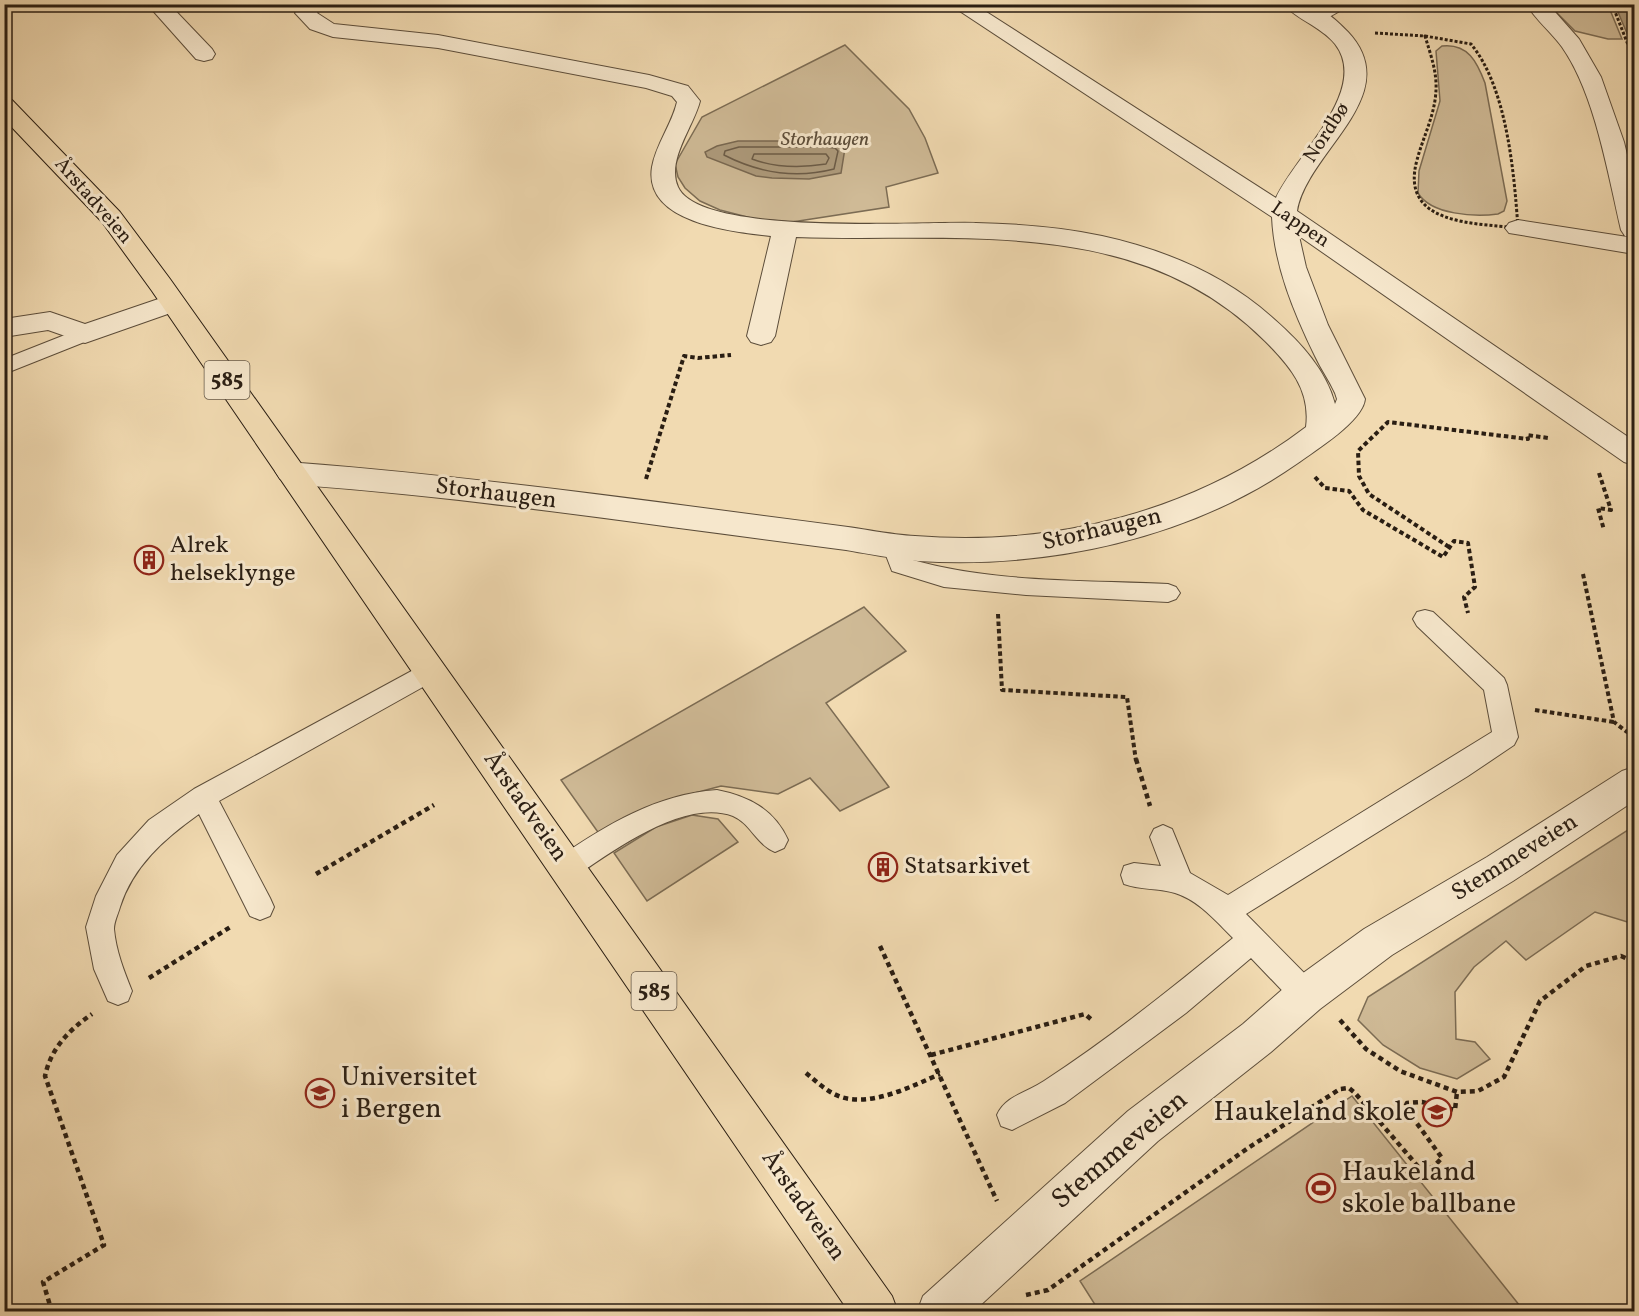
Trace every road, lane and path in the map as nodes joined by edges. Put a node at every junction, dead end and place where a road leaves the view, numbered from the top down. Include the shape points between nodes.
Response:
1 (157, 4) edge
2 (312, 4) edge
3 (959, 4) edge
4 (1294, 4) edge
5 (1345, 4) edge
6 (1536, 4) edge
7 (1612, 4) edge
8 (1319, 17) junction
9 (1339, 33) junction
10 (1425, 36) junction
11 (204, 54) dead end
12 (1635, 60) edge
13 (4, 105) edge
14 (1284, 214) junction
15 (1518, 228) junction
16 (784, 229) junction
17 (1635, 230) edge
18 (1635, 246) edge
19 (173, 303) junction
20 (4, 328) edge
21 (85, 334) junction
22 (761, 336) dead end
23 (733, 355) dead end
24 (4, 367) edge
25 (1320, 431) junction
26 (1533, 436) dead end
27 (1293, 451) junction
28 (1635, 455) edge
29 (1596, 465) dead end
30 (290, 471) junction
31 (642, 488) dead end
32 (1604, 530) dead end
33 (893, 545) junction
34 (1449, 548) junction
35 (1583, 574) dead end
36 (1168, 593) dead end
37 (1465, 601) dead end
38 (997, 605) dead end
39 (1425, 619) dead end
40 (430, 671) junction
41 (1499, 704) junction
42 (1635, 712) edge
43 (1614, 722) junction
44 (1635, 782) edge
45 (203, 797) junction
46 (434, 804) dead end
47 (1163, 837) joint
48 (776, 840) dead end
49 (567, 867) junction
50 (316, 874) dead end
51 (1134, 875) dead end
52 (1180, 881) junction
53 (260, 907) joint
54 (1225, 912) junction
55 (1252, 940) junction
56 (880, 945) dead end
57 (1635, 962) edge
58 (142, 982) dead end
59 (118, 991) dead end
60 (1320, 1005) junction
61 (95, 1012) dead end
62 (1117, 1046) junction
63 (931, 1055) junction
64 (806, 1073) dead end
65 (940, 1074) junction
66 (1457, 1092) junction
67 (1012, 1114) dead end
68 (998, 1205) dead end
69 (1014, 1298) dead end
70 (52, 1311) edge
71 (876, 1311) edge
72 (939, 1311) edge

1 - 11 street
2 - 16 street via 306,13 312,23 329,29 438,41 680,91 689,101 688,111 664,164 668,191 682,207 715,219
3 - 14 street, Lappen
4 - 8 street, Nordbø
5 - 8 lane
6 - 17 street via 1571,44 1590,77
7 - 12 path
8 - 9 street, Nordbø
9 - 10 path
9 - 14 street, Nordbø via 1351,53 1355,72 1352,93 1293,185
10 - 15 path via 1471,44 1483,59 1497,96 1518,208
10 - 15 path via 1436,90 1411,178 1412,191 1423,207 1446,217
13 - 19 main road, Årstadveien / 585 via 111,217
14 - 25 street, Storhaugen via 1303,297 1351,399 1350,407
14 - 28 street, Lappen
15 - 18 street
16 - 22 street
16 - 25 street via 922,230 1073,238 1129,251 1173,267 1242,304 1285,345 1313,384 1321,404
19 - 21 street
19 - 30 main road, Årstadveien / 585
20 - 21 street via 50,321
21 - 24 lane
23 - 31 path via 684,356
25 - 27 street, Storhaugen
26 - 34 path via 1527,435 1528,439 1388,422 1358,451 1359,476 1369,494
27 - 33 street, Storhaugen via 1229,490 1164,517 1081,540 972,550
27 - 34 path via 1325,488 1349,491 1363,510 1443,557
29 - 32 path via 1611,510 1598,508
30 - 33 street, Storhaugen
30 - 40 main road, Årstadveien / 585
33 - 36 lane via 900,566 944,578
34 - 37 path via 1454,541 1468,543 1475,587 1464,597
35 - 43 path
38 - 47 path via 1002,690 1127,697 1136,763
39 - 41 lane via 1495,685
40 - 45 lane
40 - 49 main road, Årstadveien / 585
41 - 43 path
41 - 54 lane via 1505,737
42 - 43 path via 1632,730 1627,732
44 - 60 street, Stemmeveien via 1378,942
45 - 53 lane
45 - 59 lane via 158,828 126,864 110,896 100,927 108,969
46 - 50 path
47 - 52 lane
48 - 49 lane via 741,807 714,802 684,805 642,821
49 - 71 main road, Årstadveien / 585
51 - 52 lane
52 - 54 lane via 1216,902
53 - 58 path
54 - 55 lane
55 - 60 lane
55 - 62 lane
56 - 63 path
57 - 66 path via 1621,956 1586,966 1540,1001 1504,1077 1478,1091
60 - 66 path via 1366,1049 1400,1071
60 - 72 street, Stemmeveien via 1257,1038 1143,1126
61 - 70 path via 58,1042 45,1076 104,1245 43,1282
62 - 63 path via 1085,1014
62 - 67 lane via 1054,1092
63 - 65 path
64 - 65 path via 825,1090 845,1098 901,1090
65 - 68 path
66 - 69 path via 1455,1110 1414,1101 1405,1107 1442,1158 1430,1170 1421,1170 1355,1093 1349,1088 1340,1089 1248,1148 1048,1290

